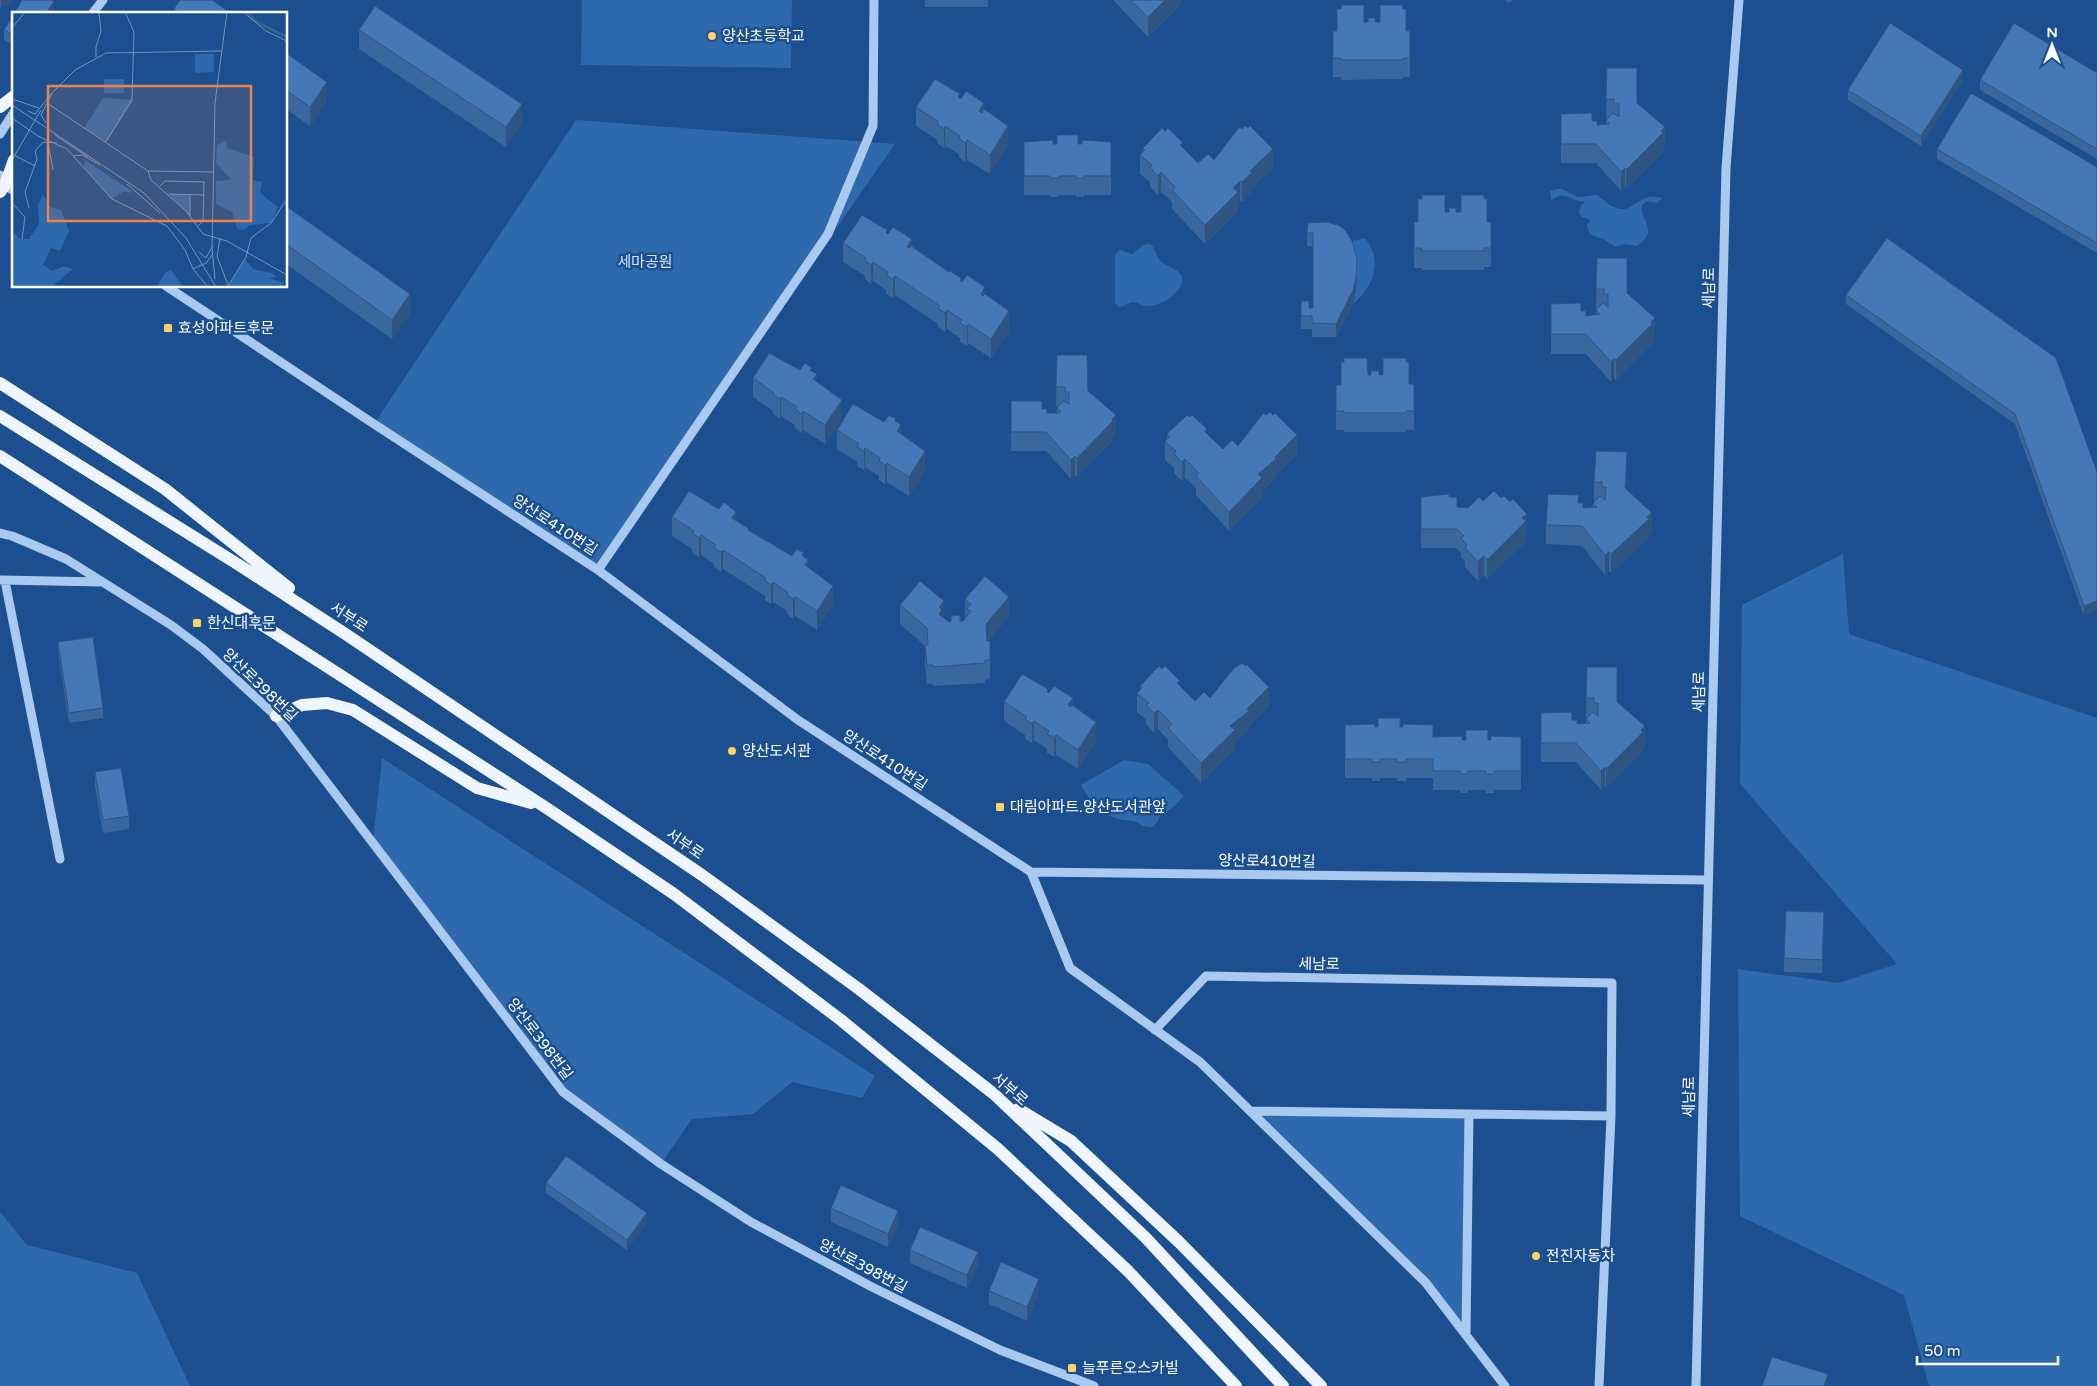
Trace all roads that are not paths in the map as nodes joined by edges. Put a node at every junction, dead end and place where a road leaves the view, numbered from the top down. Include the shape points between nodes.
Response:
1 (103, 0) edge
2 (874, 0) edge
3 (1739, 0) edge
4 (94, 12) edge
5 (12, 98) edge
6 (0, 107) edge
7 (12, 115) edge
8 (0, 134) edge
9 (12, 166) edge
10 (5, 186) edge
11 (169, 288) edge
12 (0, 383) edge
13 (0, 416) edge
14 (0, 456) edge
15 (0, 533) edge
16 (598, 570) junction
17 (2, 580) edge
18 (103, 582) junction
19 (347, 635) junction
20 (276, 716) junction
21 (544, 807) junction
22 (60, 859) dead end
23 (1031, 872) junction
24 (1708, 880) junction
25 (1155, 1030) junction
26 (994, 1094) junction
27 (1250, 1111) junction
28 (1469, 1114) junction
29 (1610, 1116) junction
30 (1466, 1333) junction
31 (1094, 1386) edge
32 (1236, 1386) edge
33 (1283, 1386) edge
34 (1321, 1386) edge
35 (1505, 1386) edge
36 (1599, 1386) edge
37 (1696, 1386) edge

1 - 4 street
2 - 16 street via 873,126 828,234
3 - 24 street, 세남로 via 1726,168
5 - 6 main road
7 - 8 street
9 - 10 main road
11 - 16 street, 양산로410번길
12 - 19 main road via 165,489
13 - 19 main road, 서부로
14 - 21 main road
15 - 18 street, 양산로398번길 via 66,559
16 - 23 street, 양산로410번길 via 798,720
17 - 18 street
17 - 22 street
18 - 20 street, 양산로398번길 via 203,649
19 - 26 main road, 서부로 via 702,875 858,988
20 - 21 main road via 302,705 327,703 353,710 477,788
20 - 31 street, 양산로398번길 via 563,1092 661,1164 751,1222 1000,1350
21 - 32 main road via 674,894 833,1014 998,1149 1128,1271
23 - 24 street, 양산로410번길
23 - 25 street via 1070,968
24 - 37 street, 세남로
25 - 27 street via 1200,1062
25 - 29 street, 세남로 via 1206,976 1612,984
26 - 33 main road, 서부로 via 1146,1238
26 - 34 main road via 1071,1141 1179,1242
27 - 28 street
27 - 30 street via 1426,1283
28 - 29 street
28 - 30 street
29 - 36 street, 세남로
30 - 35 street

